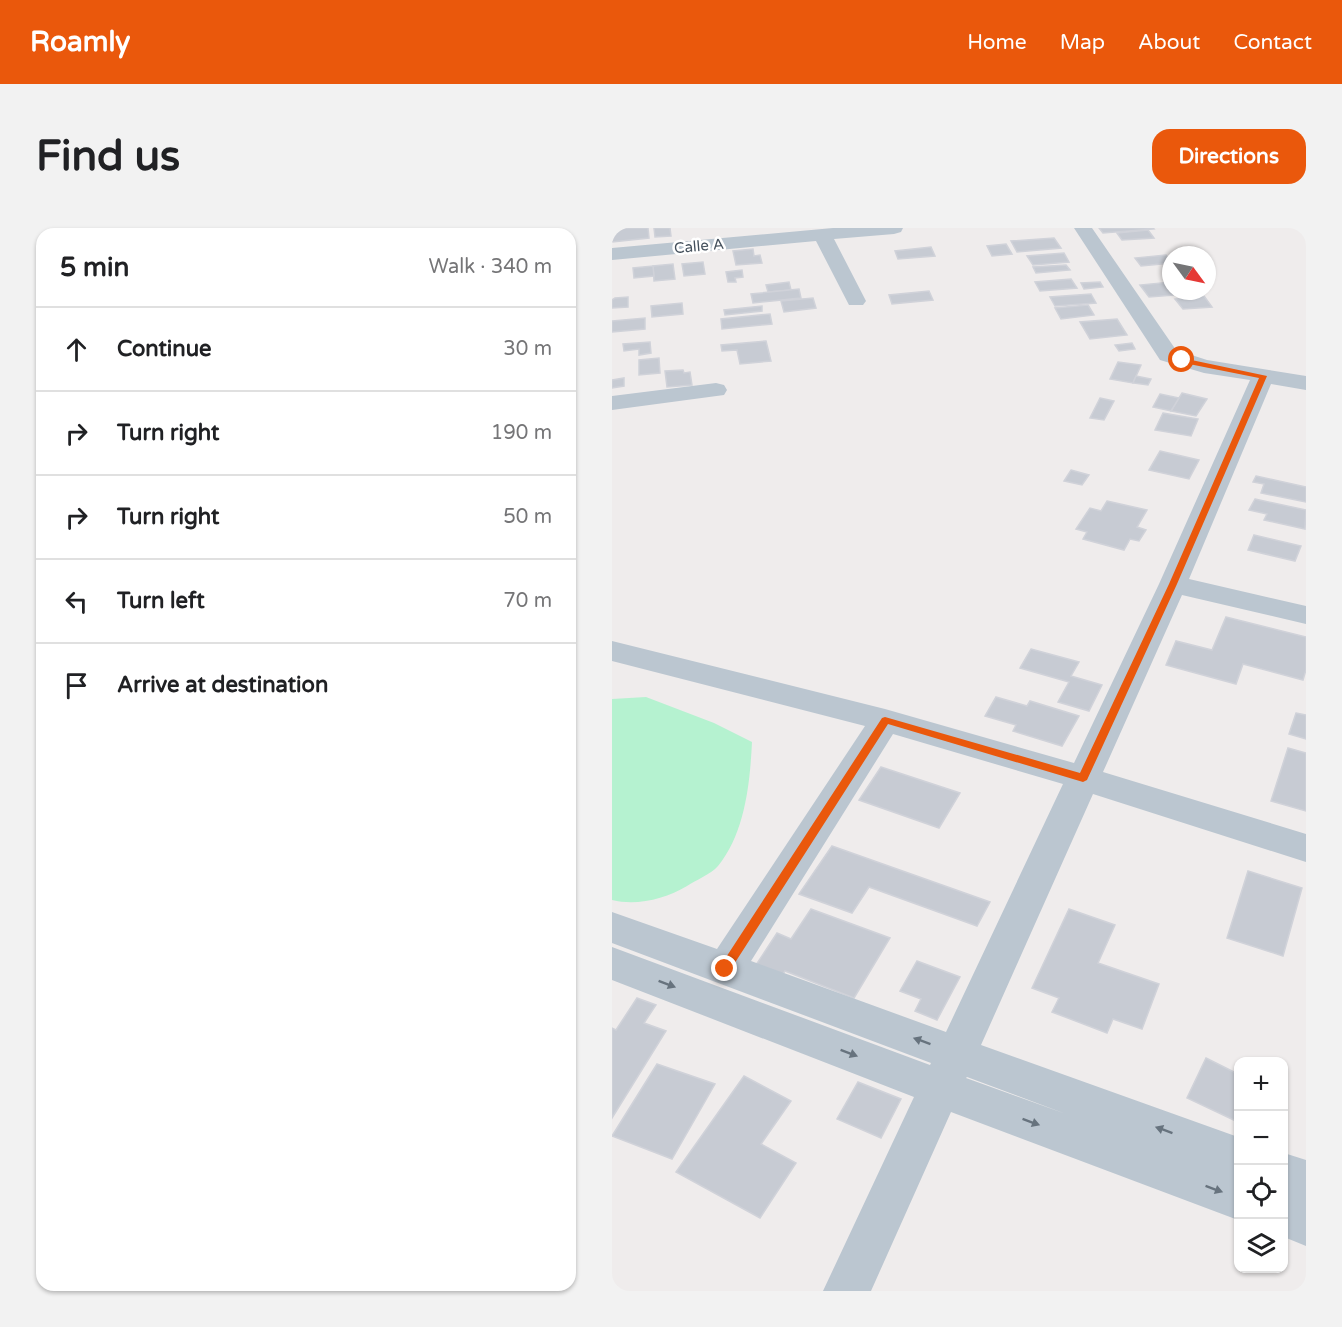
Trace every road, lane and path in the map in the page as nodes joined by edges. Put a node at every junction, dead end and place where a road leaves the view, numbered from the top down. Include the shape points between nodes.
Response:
1 (894, 228) edge
2 (1083, 228) edge
3 (822, 235) junction
4 (612, 254) edge
5 (856, 301) dead end
6 (1263, 376) junction
7 (1306, 383) edge
8 (716, 390) dead end
9 (612, 403) edge
10 (1173, 584) junction
11 (1306, 615) edge
12 (612, 651) edge
13 (885, 720) junction
14 (1083, 778) junction
15 (1306, 848) edge
16 (612, 927) edge
17 (612, 963) edge
18 (725, 969) junction
19 (947, 1071) junction
20 (1234, 1157) edge
21 (1288, 1175) edge
22 (1306, 1182) edge
23 (1234, 1196) edge
24 (1288, 1216) edge
25 (1306, 1223) edge
26 (847, 1291) edge

1 - 3 street, Calle A
2 - 6 street via 1168,355
3 - 4 street, Calle A
3 - 5 street
6 - 7 street
6 - 10 street
8 - 9 street
10 - 11 street
10 - 14 street
12 - 13 street
13 - 14 street
13 - 18 street
14 - 15 street
14 - 19 street
16 - 18 street
17 -> 19 street
19 -> 18 street
20 -> 19 street
19 -> 23 street
19 - 26 street
21 - 22 street
24 - 25 street

